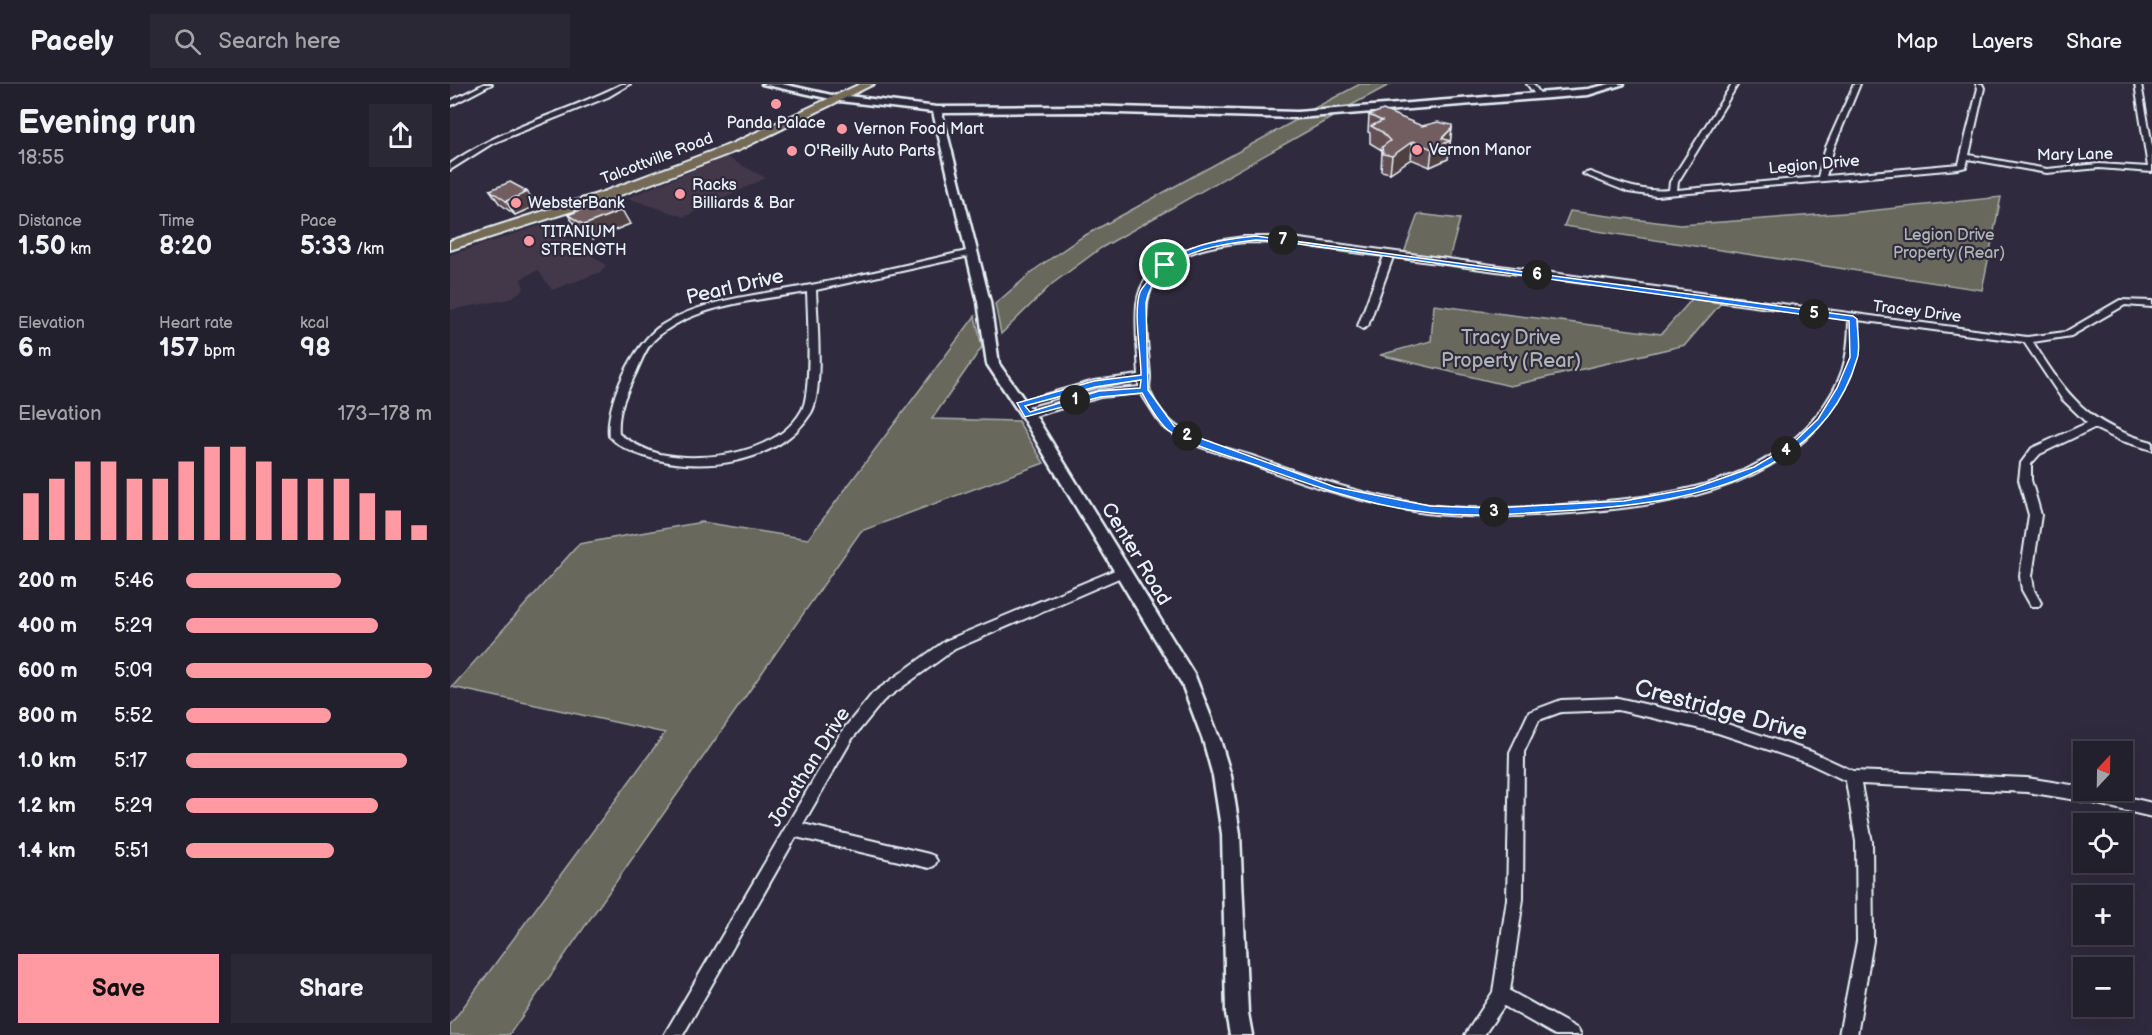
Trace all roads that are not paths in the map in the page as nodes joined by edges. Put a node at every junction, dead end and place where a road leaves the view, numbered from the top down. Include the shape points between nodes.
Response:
1 (489, 84) edge
2 (627, 84) edge
3 (766, 84) edge
4 (869, 84) edge
5 (1530, 84) edge
6 (1620, 84) edge
7 (1735, 84) edge
8 (1857, 84) edge
9 (1978, 84) edge
10 (2138, 84) edge
11 (1539, 96) junction
12 (840, 98) junction
13 (450, 104) edge
14 (937, 110) junction
15 (1964, 156) junction
16 (450, 168) edge
17 (2152, 169) edge
18 (1587, 174) dead end
19 (1821, 180) junction
20 (1673, 193) junction
21 (450, 246) edge
22 (971, 253) junction
23 (1389, 255) junction
24 (811, 288) junction
25 (2152, 304) edge
26 (1853, 319) junction
27 (1363, 326) dead end
28 (2027, 340) junction
29 (1145, 377) junction
30 (1144, 390) junction
31 (1024, 410) junction
32 (2094, 423) junction
33 (2152, 446) edge
34 (1122, 572) junction
35 (2035, 603) dead end
36 (1852, 777) junction
37 (2152, 810) edge
38 (793, 828) junction
39 (929, 861) dead end
40 (1501, 995) junction
41 (673, 1035) edge
42 (1241, 1035) edge
43 (1474, 1035) edge
44 (1572, 1035) edge
45 (1848, 1035) edge

1 - 13 street
2 - 16 street via 471,151
3 - 12 main road
4 - 12 main road, Talcottville Road
5 - 11 street
6 - 11 street via 1588,92
7 - 20 street via 1674,182
8 - 19 street via 1830,147
9 - 15 street via 1981,88
10 - 17 street
11 - 14 street via 1297,115 1082,109
12 - 14 street
12 - 21 main road, Talcottville Road via 735,147
14 - 22 street, Center Road
15 - 17 street, Mary Lane via 2047,171 2099,166
15 - 19 street, Legion Drive via 1963,165 1958,167
18 - 20 street, Legion Drive via 1632,190
19 - 20 street, Legion Drive
22 - 24 street, Pearl Drive
22 - 31 street, Center Road via 984,302 993,364
23 - 26 street, Tracey Drive
23 - 27 street
23 - 29 street, Tracey Drive via 1256,238 1216,242 1183,254 1165,265 1144,291
24 - 24 street, Pearl Drive via 702,310 662,327 642,350 615,407 611,422 614,436 639,453 708,461 736,457 767,446 792,429 808,410
25 - 28 street, Tracey Drive via 2123,302 2068,334
26 - 28 street, Tracey Drive
26 - 30 street via 1854,357 1841,388 1821,421 1794,447 1757,469 1695,491 1624,504 1493,512 1430,509 1374,500 1323,487 1171,428
28 - 32 street via 2067,397
29 - 30 street, Tracey Drive
29 - 31 street via 1094,384
30 - 31 street via 1099,394
31 - 34 street, Center Road
32 - 33 street via 2125,439
32 - 35 street via 2036,451 2026,463 2025,480 2035,515 2025,576
34 - 38 street, Jonathan Drive via 950,645 915,668 878,697 847,735
34 - 42 street, Center Road via 1189,681 1208,725 1222,777 1232,844
36 - 37 street, Crestridge Drive via 2027,785
36 - 40 street, Crestridge Drive via 1812,758 1718,726 1618,704 1561,706 1534,716 1517,752 1515,899
36 - 45 street via 1864,842 1865,941
38 - 39 street
38 - 41 street, Jonathan Drive
40 - 43 street, Crestridge Drive
40 - 44 street

